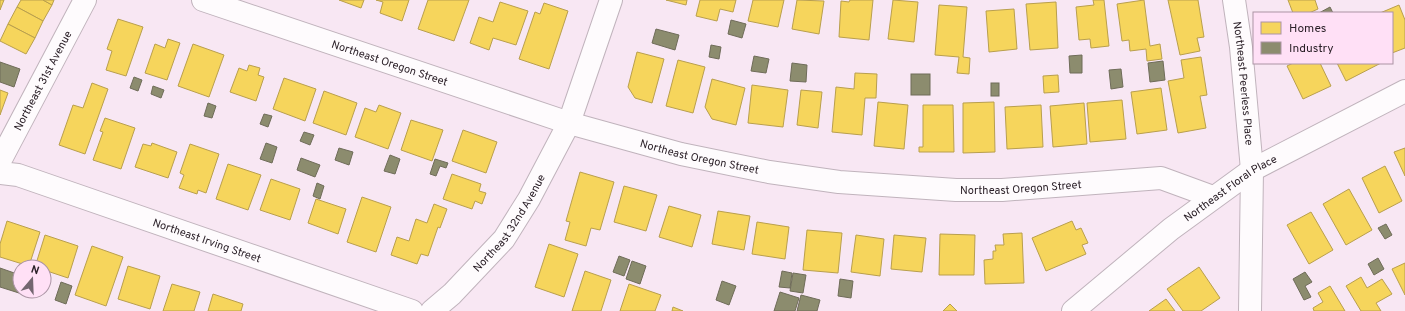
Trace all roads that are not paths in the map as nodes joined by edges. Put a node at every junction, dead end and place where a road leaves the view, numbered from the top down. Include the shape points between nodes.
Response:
1 (85, 0) edge
2 (204, 0) edge
3 (611, 0) edge
4 (1234, 0) edge
5 (1405, 91) edge
6 (569, 123) junction
7 (0, 161) edge
8 (1252, 170) junction
9 (0, 173) edge
10 (1213, 197) junction
11 (412, 311) edge
12 (432, 311) edge
13 (1073, 311) edge
14 (1250, 311) edge

1 - 7 street, Northeast 31st Avenue
2 - 6 street, Northeast Oregon Street
3 - 6 street, Northeast 32nd Avenue
4 - 8 street, Northeast Peerless Place via 1241,46
5 - 8 street, Northeast Floral Place
6 - 10 street, Northeast Oregon Street via 681,154 769,172 839,182 912,189 1002,190 1161,178
6 - 12 street, Northeast 32nd Avenue via 536,187 504,239 452,294
8 - 10 street, Northeast Floral Place
8 - 14 street, Northeast Peerless Place
9 - 11 street, Northeast Irving Street via 18,175
10 - 13 street, Northeast Floral Place

